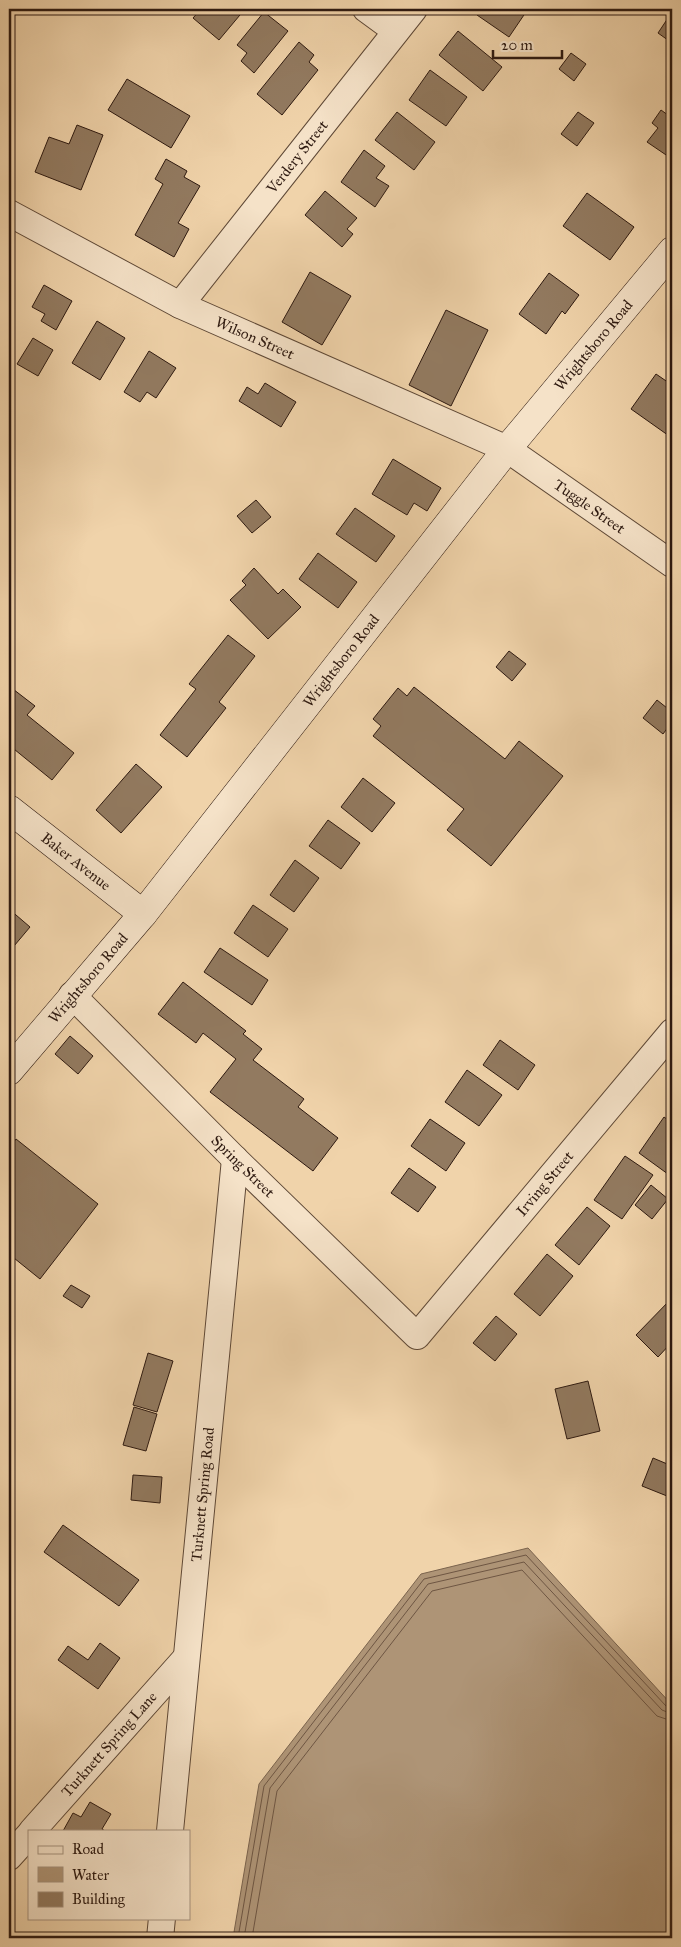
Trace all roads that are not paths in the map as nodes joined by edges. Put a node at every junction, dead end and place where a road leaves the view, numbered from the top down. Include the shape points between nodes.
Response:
1 (366, 9) edge
2 (414, 9) edge
3 (396, 31) junction
4 (9, 213) edge
5 (672, 251) edge
6 (180, 305) junction
7 (507, 449) junction
8 (672, 564) edge
9 (9, 810) edge
10 (143, 914) junction
11 (72, 995) junction
12 (672, 1032) edge
13 (9, 1071) edge
14 (235, 1159) junction
15 (417, 1336) joint
16 (186, 1658) junction
17 (33, 1830) edge
18 (170, 1830) edge
19 (28, 1835) edge
20 (9, 1857) edge
21 (162, 1920) edge
22 (160, 1938) edge

1 - 3 street
2 - 3 street, Verdery Street
3 - 6 street, Verdery Street
4 - 6 street, Wilson Street
5 - 7 main road, Wrightsboro Road
6 - 7 street, Wilson Street
7 - 8 street, Tuggle Street
7 - 10 main road, Wrightsboro Road
9 - 10 main road, Baker Avenue
10 - 11 main road, Wrightsboro Road
11 - 13 main road, Wrightsboro Road
11 - 14 street, Spring Street
12 - 15 street, Irving Street
14 - 15 street, Spring Street
14 - 16 street, Turknett Spring Road
16 - 17 street, Turknett Spring Lane
16 - 18 street, Turknett Spring Road
19 - 20 street
21 - 22 street

